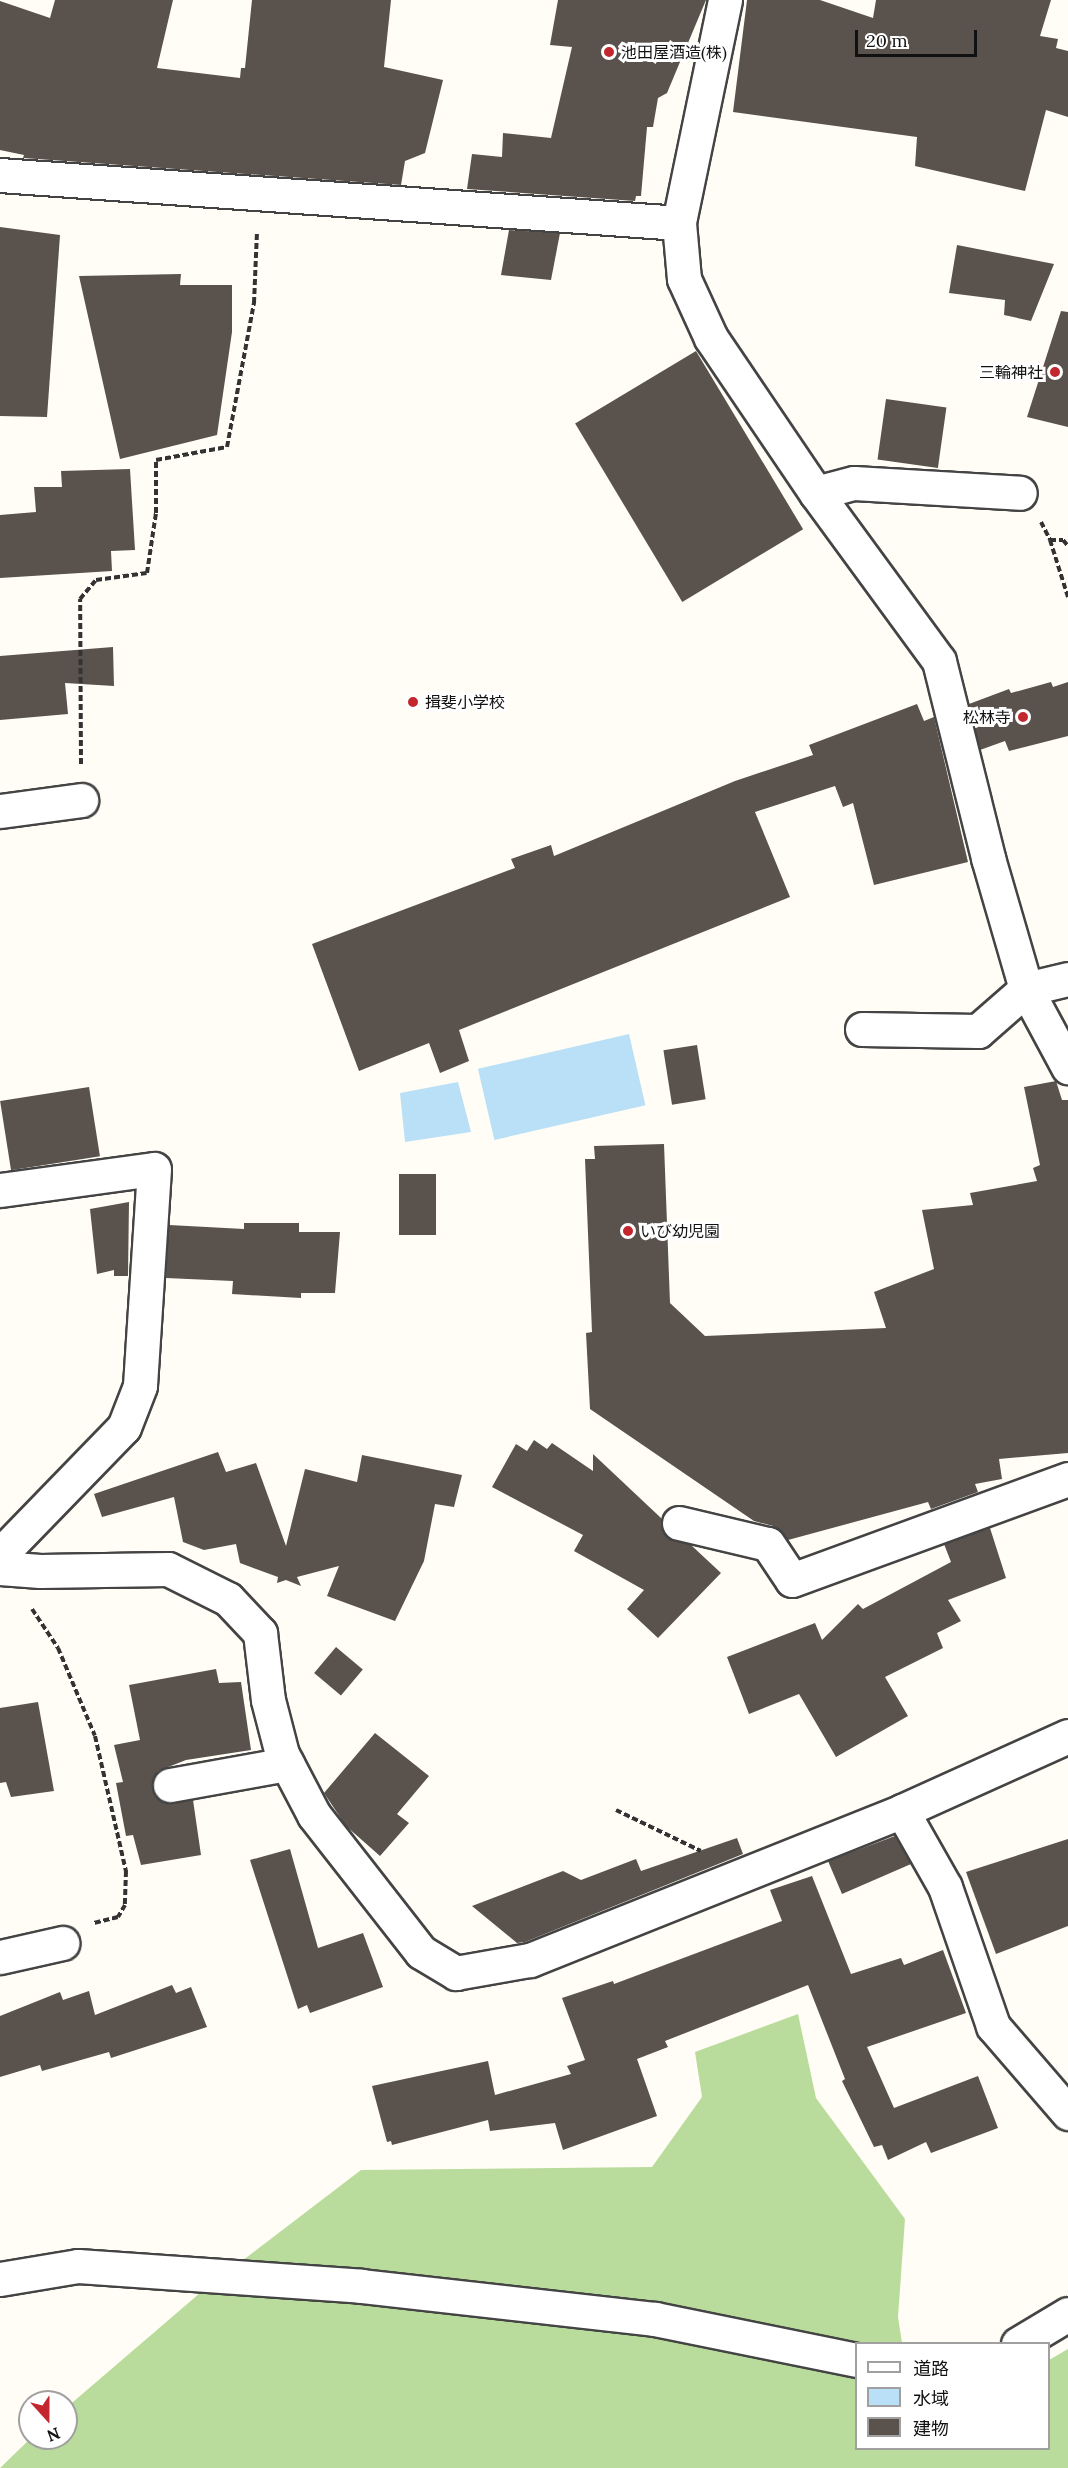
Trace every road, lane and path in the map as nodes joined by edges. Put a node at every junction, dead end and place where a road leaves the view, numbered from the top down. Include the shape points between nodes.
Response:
1 (725, 0) edge
2 (0, 175) edge
3 (258, 196) junction
4 (679, 223) junction
5 (816, 493) junction
6 (1020, 493) dead end
7 (1050, 540) dead end
8 (1068, 597) edge
9 (81, 800) joint
10 (0, 811) edge
11 (1068, 979) edge
12 (1026, 988) junction
13 (862, 1029) dead end
14 (1068, 1067) edge
15 (0, 1190) edge
16 (1068, 1479) edge
17 (679, 1523) dead end
18 (2, 1564) edge
19 (1068, 1736) edge
20 (287, 1764) junction
21 (170, 1785) dead end
22 (616, 1810) dead end
23 (902, 1811) junction
24 (732, 1880) junction
25 (62, 1943) joint
26 (0, 1957) edge
27 (1068, 2113) edge
28 (0, 2279) edge
29 (1068, 2314) edge
30 (1020, 2342) edge
31 (855, 2360) edge

1 - 4 street
2 - 3 street
3 - 4 street
3 - 9 path via 254,303 227,447 156,460 156,513 147,573 96,580 80,599
4 - 5 street via 684,279 711,338
5 - 6 street via 854,483
5 - 12 street via 939,661 988,858
7 - 8 path
9 - 10 street
11 - 12 street
12 - 13 street via 978,1031
12 - 14 street
15 - 18 street via 154,1169 140,1386 124,1427
16 - 17 street via 792,1580 768,1544
18 - 20 street via 168,1569 228,1599 260,1633 268,1700
18 - 25 path via 58,1648 95,1736 126,1871 125,1905 118,1917 77,1928
19 - 23 street
20 - 21 street
20 - 24 street via 314,1815 421,1952 456,1973 530,1960
22 - 24 path via 701,1851
23 - 24 street
23 - 27 street via 945,1887 993,2025
25 - 26 street
28 - 31 street via 78,2266 361,2286 655,2319
29 - 30 street

